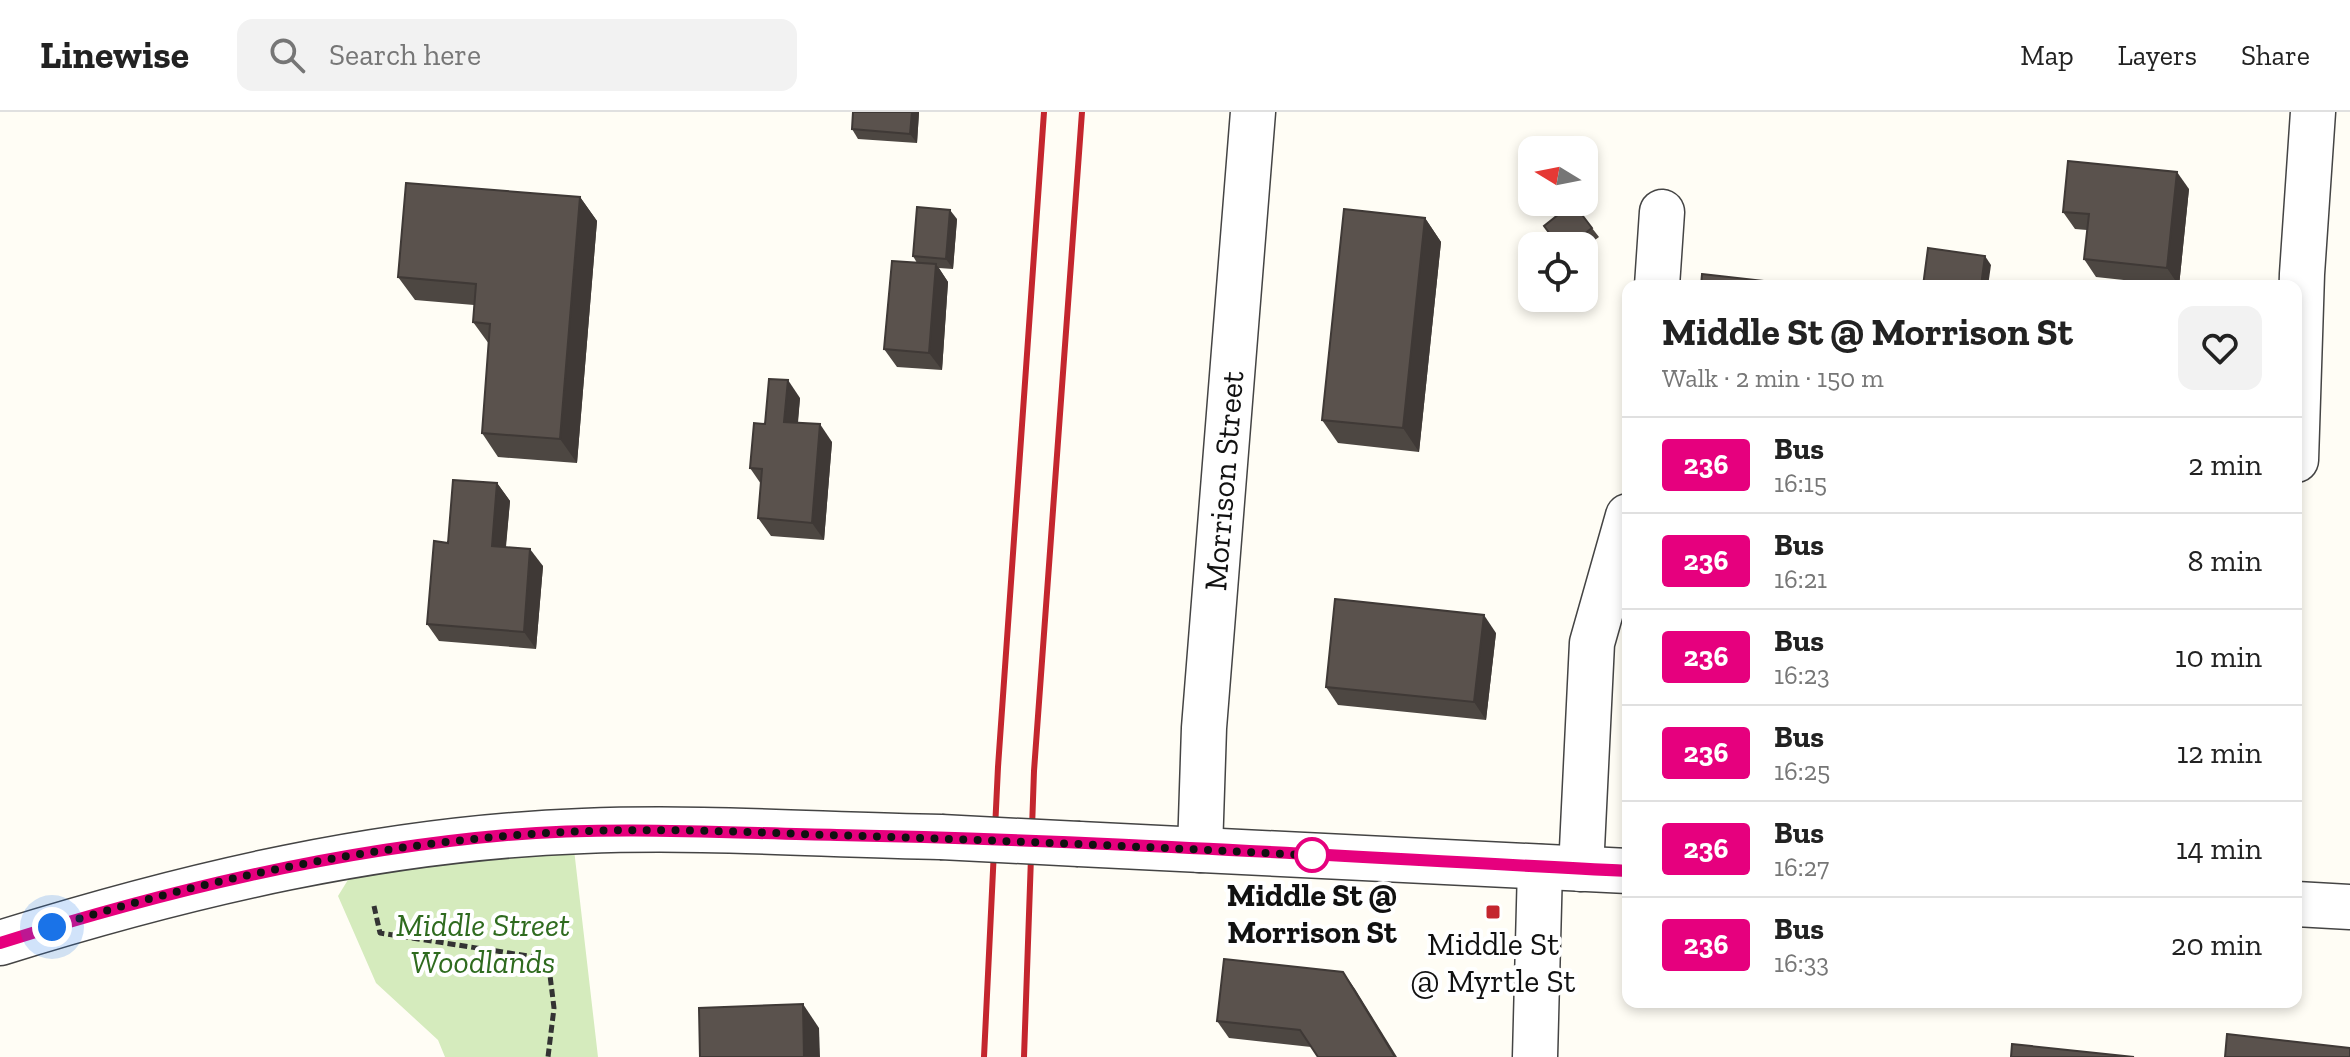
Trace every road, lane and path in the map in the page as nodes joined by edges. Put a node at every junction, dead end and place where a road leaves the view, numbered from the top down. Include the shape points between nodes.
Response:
1 (1253, 112) edge
2 (2313, 112) edge
3 (1662, 212) dead end
4 (1657, 280) edge
5 (2302, 280) edge
6 (1622, 537) edge
7 (1200, 850) junction
8 (364, 854) junction
9 (1560, 868) junction
10 (1622, 871) edge
11 (2302, 904) edge
12 (2350, 907) edge
13 (0, 943) edge
14 (548, 1057) edge
15 (1535, 1057) edge

1 - 7 street, Morrison Street via 1204,728
2 - 5 street
3 - 4 street
6 - 9 street via 1592,643
7 - 8 street, bridge via 699,830 505,836
7 - 9 street
8 - 13 street via 220,881
8 - 14 path via 380,933 548,959 554,1008
9 - 10 street
9 - 15 street
11 - 12 street

